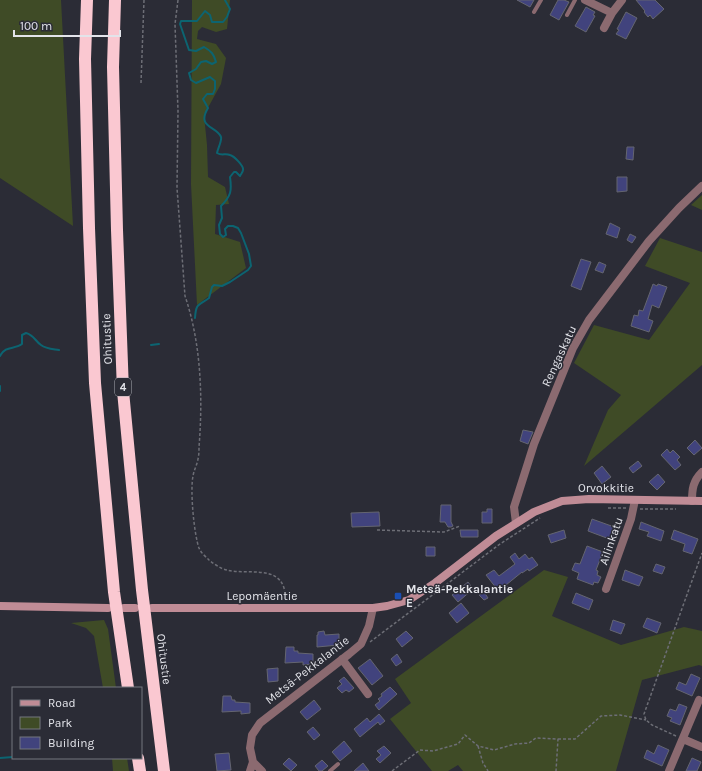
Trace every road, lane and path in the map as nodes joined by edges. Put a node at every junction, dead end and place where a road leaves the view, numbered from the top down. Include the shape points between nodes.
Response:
1 (87, 0) edge
2 (115, 0) edge
3 (144, 0) edge
4 (178, 0) edge
5 (541, 0) edge
6 (575, 0) edge
7 (585, 0) edge
8 (622, 0) edge
9 (534, 12) dead end
10 (612, 14) junction
11 (567, 15) dead end
12 (604, 28) dead end
13 (141, 83) dead end
14 (702, 186) edge
15 (702, 472) edge
16 (635, 500) junction
17 (692, 501) junction
18 (702, 501) edge
19 (604, 507) dead end
20 (634, 509) junction
21 (679, 509) dead end
22 (544, 517) dead end
23 (516, 523) junction
24 (460, 526) dead end
25 (377, 530) dead end
26 (702, 553) edge
27 (606, 589) dead end
28 (420, 605) junction
29 (0, 606) edge
30 (414, 606) dead end
31 (108, 608) dead end
32 (124, 608) dead end
33 (135, 608) dead end
34 (152, 608) dead end
35 (286, 608) junction
36 (372, 608) junction
37 (370, 642) dead end
38 (342, 659) junction
39 (128, 687) edge
40 (368, 694) dead end
41 (699, 700) dead end
42 (646, 720) junction
43 (558, 739) junction
44 (683, 739) junction
45 (478, 746) junction
46 (702, 747) edge
47 (138, 759) edge
48 (253, 762) junction
49 (338, 764) dead end
50 (140, 771) edge
51 (164, 771) edge
52 (250, 771) edge
53 (262, 771) edge
54 (330, 771) edge
55 (392, 771) edge
56 (488, 771) edge
57 (556, 771) edge
58 (669, 771) edge

1 - 39 highway, Ohitustie via 85,59 88,228 95,383 114,592
2 - 51 highway, Ohitustie / 4 via 113,67 123,391 142,590
3 - 13 path
4 - 35 path via 175,24 177,188 185,296 196,341 200,381 201,427 198,459 192,477 196,536 200,550 220,567 268,573 278,578 284,588
5 - 9 lane
6 - 11 lane
7 - 10 street
8 - 10 street
10 - 12 street
14 - 23 street, Rengaskatu via 678,208 649,241 589,320 574,348 534,444 514,508
15 - 17 street via 692,487
16 - 17 street, Orvokkitie
16 - 20 street, Ailinkatu
16 - 23 street, Orvokkitie via 562,501 534,512
17 - 18 street, Orvokkitie
19 - 20 path
20 - 21 path
20 - 27 street, Ailinkatu
22 - 28 path via 500,544
23 - 36 street via 409,600
24 - 25 path via 444,532
26 - 42 path via 644,714
28 - 30 path
28 - 37 path
29 - 31 street
32 - 33 street
34 - 35 street, Lepomäentie
35 - 36 street, Lepomäentie
36 - 38 street, Metsä-Pekkalantie via 369,626 361,644
38 - 40 street
38 - 48 street, Metsä-Pekkalantie via 260,722 252,735 250,748
41 - 44 street
42 - 43 path via 620,715 601,716 575,740
42 - 44 path
43 - 45 path via 536,738 529,743 494,750
43 - 57 path
44 - 46 street
44 - 58 street
45 - 55 path via 465,735 458,744 433,751 420,750
45 - 56 path
47 - 50 highway
48 - 52 street, Metsä-Pekkalantie
48 - 53 street
49 - 54 lane

